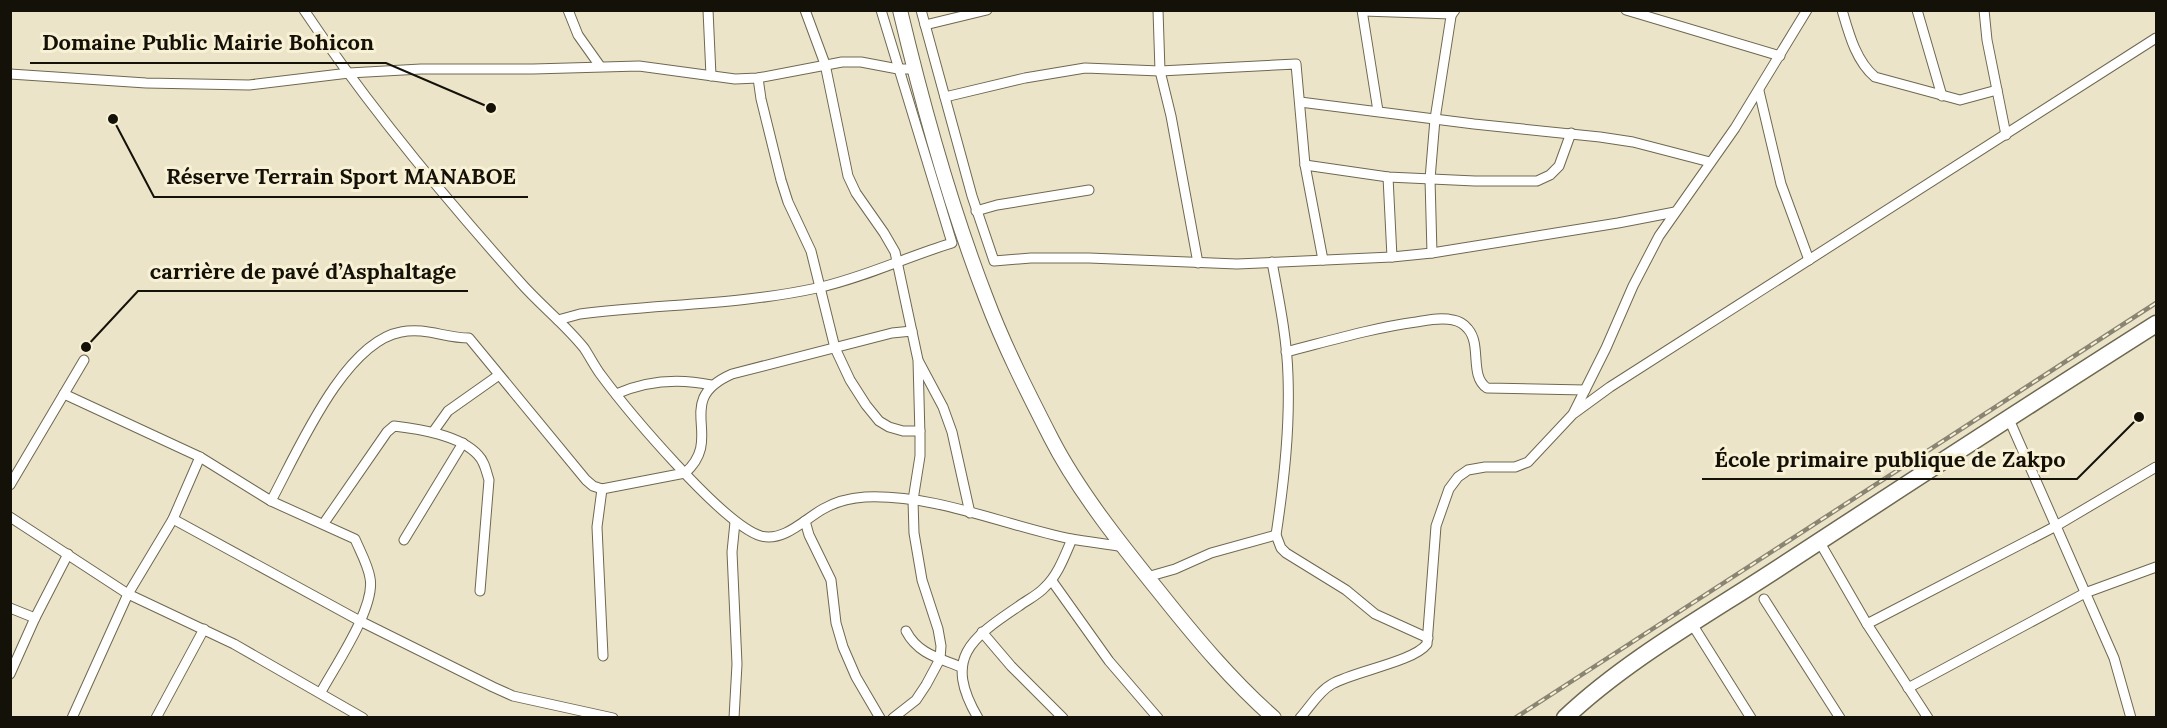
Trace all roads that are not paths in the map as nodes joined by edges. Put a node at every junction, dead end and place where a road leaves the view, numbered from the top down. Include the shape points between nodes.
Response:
1 (304, 10) edge
2 (568, 10) edge
3 (708, 10) edge
4 (805, 10) edge
5 (881, 10) edge
6 (900, 10) edge
7 (921, 10) edge
8 (987, 10) edge
9 (1158, 10) edge
10 (1626, 10) edge
11 (1807, 10) edge
12 (1842, 10) edge
13 (1917, 10) edge
14 (1984, 10) edge
15 (1994, 10) edge
16 (1363, 11) edge
17 (1453, 12) edge
18 (925, 25) junction
19 (1987, 26) junction
20 (2157, 38) edge
21 (1780, 56) junction
22 (825, 64) junction
23 (600, 66) junction
24 (898, 69) junction
25 (914, 69) junction
26 (1160, 71) junction
27 (10, 74) edge
28 (349, 74) junction
29 (711, 76) junction
30 (758, 78) junction
31 (1997, 90) junction
32 (1759, 91) junction
33 (1942, 96) junction
34 (945, 97) junction
35 (1300, 102) junction
36 (1378, 111) junction
37 (1435, 119) junction
38 (1571, 133) junction
39 (2006, 135) junction
40 (1710, 162) junction
41 (1305, 165) junction
42 (1388, 177) junction
43 (1430, 179) junction
44 (1089, 189) dead end
45 (976, 211) junction
46 (1675, 212) junction
47 (1432, 253) junction
48 (1392, 257) junction
49 (1323, 260) junction
50 (1809, 260) junction
51 (994, 261) junction
52 (1272, 262) junction
53 (898, 263) junction
54 (1198, 263) junction
55 (974, 265) junction
56 (819, 288) junction
57 (558, 320) junction
58 (2157, 324) edge
59 (912, 331) junction
60 (835, 348) junction
61 (1286, 352) junction
62 (84, 360) dead end
63 (918, 360) junction
64 (500, 375) junction
65 (711, 385) junction
66 (1584, 390) junction
67 (64, 394) junction
68 (616, 394) junction
69 (1574, 414) junction
70 (2008, 417) junction
71 (920, 431) junction
72 (433, 432) junction
73 (463, 443) junction
74 (200, 458) junction
75 (2157, 467) edge
76 (685, 473) junction
77 (10, 485) edge
78 (602, 489) junction
79 (913, 500) junction
80 (271, 501) junction
81 (970, 513) junction
82 (10, 517) edge
83 (173, 519) junction
84 (805, 521) junction
85 (735, 522) junction
86 (324, 523) junction
87 (2056, 526) junction
88 (1276, 535) junction
89 (1072, 539) junction
90 (404, 540) dead end
91 (1819, 542) junction
92 (1125, 547) junction
93 (68, 554) junction
94 (2157, 567) edge
95 (1147, 577) junction
96 (1052, 581) junction
97 (480, 591) dead end
98 (2085, 592) junction
99 (128, 594) junction
100 (1764, 599) dead end
101 (10, 608) edge
102 (35, 618) junction
103 (360, 621) junction
104 (1692, 624) junction
105 (1867, 624) junction
106 (204, 629) junction
107 (906, 631) dead end
108 (982, 632) junction
109 (1428, 638) junction
110 (603, 656) dead end
111 (940, 659) junction
112 (961, 667) junction
113 (10, 675) edge
114 (1908, 688) junction
115 (321, 692) junction
116 (1253, 699) junction
117 (1572, 715) edge
118 (72, 717) edge
119 (156, 717) edge
120 (363, 717) edge
121 (613, 717) edge
122 (734, 717) edge
123 (880, 717) edge
124 (893, 717) edge
125 (978, 717) edge
126 (1063, 717) edge
127 (1158, 717) edge
128 (1267, 717) edge
129 (1274, 717) edge
130 (1300, 717) edge
131 (1751, 717) edge
132 (1840, 717) edge
133 (1928, 717) edge
134 (2131, 717) edge

1 - 28 street
2 - 23 street via 578,34
3 - 29 street
4 - 22 street
5 - 24 street
6 - 25 main road
7 - 18 street
8 - 18 street
9 - 26 street
10 - 21 street
11 - 21 street
12 - 33 street via 1865,69 1890,83
13 - 33 street
14 - 19 street
15 - 19 street
16 - 17 street
16 - 36 street
17 - 37 street
18 - 34 street
19 - 31 street
20 - 39 street
21 - 32 street
22 - 24 street via 861,62
22 - 30 street
22 - 53 street via 848,176 890,243
23 - 28 street
23 - 29 street via 639,66
24 - 25 street
24 - 53 street via 952,243
25 - 55 main road
26 - 34 street via 1059,71
26 - 35 street via 1296,64
26 - 54 street
27 - 28 street via 249,85
28 - 57 street via 519,282
29 - 30 street
30 - 56 street via 781,180 811,251
31 - 33 street via 1960,100
31 - 39 street
32 - 40 street
32 - 50 street via 1781,184
34 - 45 street
35 - 36 street
35 - 41 street
36 - 37 street
37 - 38 street
37 - 43 street
38 - 40 street via 1633,142
38 - 43 street via 1559,166 1537,181
39 - 50 street
40 - 46 street
41 - 42 street
41 - 49 street
42 - 43 street
42 - 48 street
43 - 47 street
44 - 45 street
45 - 51 street
46 - 47 street
46 - 66 street via 1633,286
47 - 48 street
48 - 49 street
49 - 52 street
50 - 69 street
51 - 54 street via 1089,258
51 - 55 street
52 - 54 street
52 - 61 street
53 - 56 street
53 - 59 street
55 - 92 main road via 1012,360 1051,439
56 - 57 street via 740,301 580,314
56 - 60 street
57 - 68 street via 584,348
58 - 70 highway
59 - 60 street
59 - 63 street
60 - 65 street via 732,374
60 - 71 street via 850,380 879,421 890,428
61 - 66 street via 1389,326 1451,319 1472,333 1479,378 1487,388
61 - 88 street via 1287,452
62 - 67 street
63 - 71 street
63 - 81 street via 952,432
64 - 72 street via 448,411
64 - 78 street via 586,480
64 - 80 street via 469,338 419,330 388,335 359,356 329,395
65 - 68 street via 667,381 647,383
65 - 76 street via 701,403 701,453
66 - 69 street
67 - 74 street
67 - 77 street
68 - 76 street
69 - 109 street via 1528,462 1515,467 1468,470 1449,489 1436,526
70 - 87 street
70 - 91 highway
71 - 79 street
72 - 73 street
72 - 86 street via 394,426 390,429
73 - 90 street
73 - 97 street via 479,456 489,480
74 - 80 street
74 - 83 street
75 - 87 street
76 - 78 street
76 - 85 street
78 - 110 street via 597,527
79 - 81 street
79 - 84 street via 852,499
79 - 111 street via 916,550 940,637
80 - 86 street
81 - 89 street
82 - 93 street
83 - 99 street
83 - 103 street
84 - 85 street via 773,537
84 - 123 street via 831,580 843,647
85 - 122 street
86 - 103 street via 356,538 371,578
87 - 98 street
87 - 105 street
88 - 95 street via 1211,553
88 - 109 street via 1286,553 1346,590 1375,614
89 - 92 street
89 - 96 street
91 - 104 highway
91 - 105 street
92 - 95 main road
93 - 99 street
93 - 102 street
94 - 98 street
95 - 116 main road
96 - 108 street
96 - 127 street via 1109,661
98 - 114 street
98 - 134 street via 2114,658
99 - 106 street
99 - 118 street
100 - 132 street
101 - 102 street
102 - 113 street
103 - 115 street
103 - 121 street via 513,696
104 - 117 highway via 1613,679
104 - 131 street
105 - 114 street
106 - 115 street
106 - 119 street
107 - 111 street via 917,648
108 - 112 street via 966,651
108 - 126 street
109 - 130 street via 1420,650 1329,685
111 - 112 street
111 - 124 street via 916,700
112 - 125 street
114 - 133 street
115 - 120 street
116 - 128 main road
116 - 129 main road

